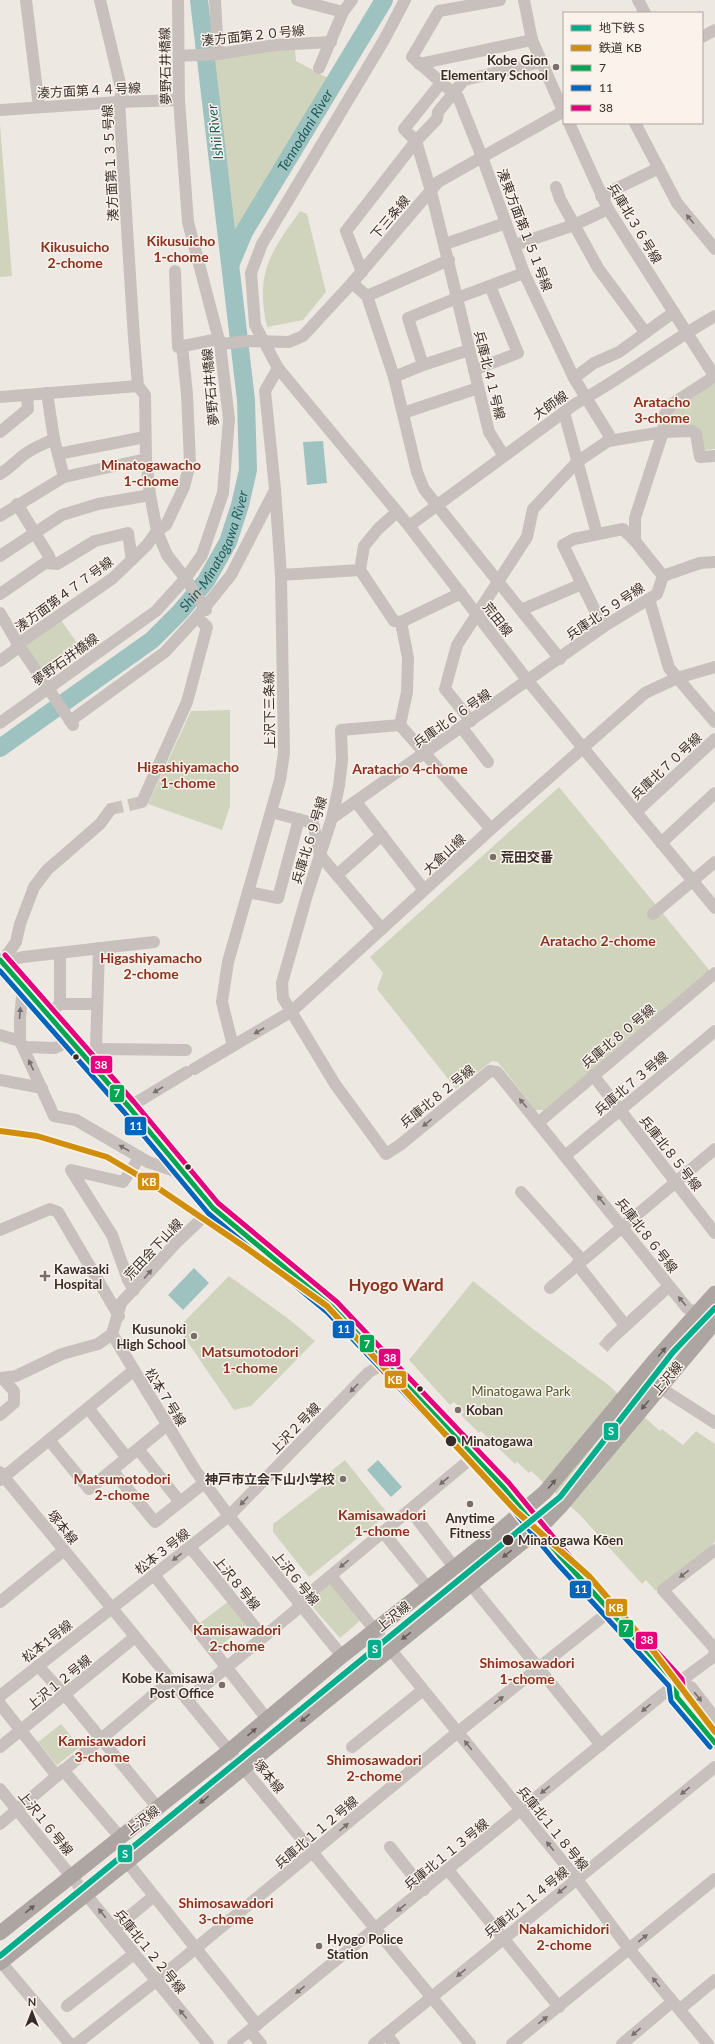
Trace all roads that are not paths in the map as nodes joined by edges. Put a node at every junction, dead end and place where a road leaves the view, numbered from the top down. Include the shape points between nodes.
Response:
1 (26, 0) edge
2 (100, 0) edge
3 (178, 0) edge
4 (215, 0) edge
5 (298, 0) edge
6 (352, 0) edge
7 (405, 0) edge
8 (500, 0) edge
9 (524, 0) edge
10 (639, 1) edge
11 (343, 12) junction
12 (644, 12) edge
13 (715, 30) edge
14 (703, 36) edge
15 (532, 40) junction
16 (331, 42) junction
17 (218, 54) junction
18 (179, 56) junction
19 (542, 62) junction
20 (419, 64) junction
21 (319, 68) dead end
22 (441, 83) junction
23 (453, 92) junction
24 (179, 100) junction
25 (119, 102) junction
26 (39, 107) junction
27 (0, 110) edge
28 (563, 110) edge
29 (563, 113) edge
30 (569, 124) edge
31 (636, 124) edge
32 (416, 141) junction
33 (482, 157) junction
34 (659, 168) junction
35 (556, 187) dead end
36 (431, 191) junction
37 (602, 196) junction
38 (608, 209) junction
39 (506, 223) junction
40 (574, 225) junction
41 (445, 244) junction
42 (515, 245) junction
43 (715, 249) edge
44 (448, 260) junction
45 (175, 271) dead end
46 (362, 272) junction
47 (524, 273) junction
48 (352, 283) junction
49 (490, 286) junction
50 (367, 296) junction
51 (457, 298) junction
52 (674, 312) junction
53 (715, 316) edge
54 (645, 332) junction
55 (687, 332) junction
56 (223, 342) junction
57 (266, 343) junction
58 (182, 346) junction
59 (469, 350) junction
60 (422, 365) junction
61 (278, 368) junction
62 (474, 370) junction
63 (394, 377) junction
64 (715, 377) edge
65 (574, 378) junction
66 (138, 386) junction
67 (478, 388) junction
68 (48, 393) junction
69 (27, 395) junction
70 (0, 397) edge
71 (586, 398) junction
72 (564, 412) junction
73 (403, 413) junction
74 (0, 432) edge
75 (663, 432) junction
76 (145, 437) junction
77 (54, 439) junction
78 (608, 441) junction
79 (58, 454) junction
80 (504, 456) junction
81 (715, 456) edge
82 (146, 459) junction
83 (577, 462) junction
84 (0, 474) edge
85 (64, 477) junction
86 (275, 489) junction
87 (150, 495) junction
88 (17, 504) junction
89 (436, 506) junction
90 (397, 512) junction
91 (0, 516) edge
92 (409, 526) junction
93 (157, 531) junction
94 (35, 533) junction
95 (597, 534) junction
96 (635, 541) junction
97 (0, 556) edge
98 (132, 560) junction
99 (715, 562) edge
100 (50, 563) junction
101 (360, 570) junction
102 (281, 575) junction
103 (663, 576) junction
104 (185, 579) junction
105 (498, 582) junction
106 (582, 584) junction
107 (461, 593) junction
108 (0, 594) edge
109 (649, 599) junction
110 (521, 610) junction
111 (0, 613) edge
112 (477, 615) junction
113 (198, 617) junction
114 (401, 622) junction
115 (603, 627) junction
116 (18, 644) junction
117 (560, 658) junction
118 (0, 661) edge
119 (715, 667) edge
120 (677, 678) junction
121 (528, 681) junction
122 (48, 689) junction
123 (1, 719) edge
124 (715, 722) edge
125 (400, 725) junction
126 (467, 725) junction
127 (715, 739) edge
128 (584, 748) junction
129 (424, 754) junction
130 (488, 762) dead end
131 (715, 793) edge
132 (142, 802) dead end
133 (356, 802) junction
134 (111, 809) tunnel mouth
135 (271, 812) junction
136 (636, 812) junction
137 (332, 818) junction
138 (299, 819) junction
139 (491, 829) junction
140 (382, 835) junction
141 (661, 843) junction
142 (320, 855) junction
143 (715, 862) edge
144 (337, 875) junction
145 (694, 882) junction
146 (424, 890) junction
147 (248, 892) junction
148 (715, 908) edge
149 (653, 914) dead end
150 (382, 929) junction
151 (154, 942) dead end
152 (98, 948) junction
153 (60, 953) junction
154 (1, 961) edge
155 (715, 973) edge
156 (23, 986) junction
157 (60, 1004) junction
158 (97, 1004) junction
159 (292, 1011) junction
160 (48, 1014) junction
161 (0, 1035) edge
162 (713, 1036) edge
163 (71, 1040) junction
164 (21, 1044) junction
165 (233, 1046) junction
166 (96, 1049) junction
167 (186, 1050) dead end
168 (86, 1058) junction
169 (593, 1075) junction
170 (0, 1080) edge
171 (42, 1088) junction
172 (129, 1107) junction
173 (620, 1110) junction
174 (539, 1122) junction
175 (715, 1149) edge
176 (386, 1154) joint
177 (565, 1156) junction
178 (140, 1157) junction
179 (185, 1174) junction
180 (676, 1182) junction
181 (521, 1192) dead end
182 (213, 1208) junction
183 (623, 1227) junction
184 (0, 1230) edge
185 (715, 1233) edge
186 (579, 1262) junction
187 (669, 1286) junction
188 (550, 1288) dead end
189 (134, 1290) junction
190 (715, 1293) edge
191 (696, 1313) junction
192 (119, 1316) junction
193 (715, 1322) edge
194 (625, 1325) junction
195 (112, 1334) junction
196 (610, 1340) tunnel mouth
197 (384, 1363) junction
198 (133, 1371) junction
199 (642, 1376) junction
200 (1, 1378) edge
201 (660, 1388) junction
202 (88, 1408) junction
203 (0, 1416) edge
204 (715, 1423) edge
205 (167, 1425) junction
206 (49, 1440) junction
207 (138, 1449) junction
208 (474, 1456) junction
209 (127, 1458) junction
210 (112, 1470) junction
211 (1, 1476) edge
212 (204, 1483) junction
213 (180, 1502) junction
214 (410, 1510) junction
215 (524, 1511) junction
216 (229, 1516) junction
217 (538, 1530) junction
218 (383, 1532) junction
219 (190, 1547) junction
220 (63, 1550) junction
221 (715, 1550) edge
222 (454, 1567) junction
223 (154, 1575) junction
224 (330, 1576) junction
225 (470, 1585) junction
226 (428, 1588) junction
227 (0, 1601) edge
228 (299, 1604) junction
229 (111, 1609) junction
230 (610, 1611) junction
231 (375, 1630) junction
232 (135, 1637) junction
233 (263, 1637) junction
234 (390, 1649) junction
235 (715, 1651) edge
236 (342, 1656) junction
237 (38, 1666) junction
238 (228, 1667) junction
239 (539, 1669) junction
240 (171, 1680) junction
241 (676, 1683) junction
242 (424, 1690) junction
243 (65, 1695) junction
244 (0, 1696) edge
245 (187, 1700) junction
246 (0, 1704) edge
247 (715, 1718) edge
248 (267, 1719) junction
249 (21, 1731) junction
250 (458, 1732) junction
251 (101, 1738) junction
252 (715, 1743) edge
253 (601, 1745) junction
254 (0, 1747) edge
255 (352, 1747) dead end
256 (229, 1751) junction
257 (715, 1767) edge
258 (244, 1768) junction
259 (60, 1773) junction
260 (0, 1788) edge
261 (158, 1808) junction
262 (17, 1809) junction
263 (521, 1810) junction
264 (0, 1824) edge
265 (120, 1837) junction
266 (390, 1847) dead end
267 (314, 1852) junction
268 (127, 1862) junction
269 (448, 1870) junction
270 (71, 1876) junction
271 (576, 1878) junction
272 (715, 1879) edge
273 (424, 1890) junction
274 (87, 1894) junction
275 (154, 1896) junction
276 (114, 1929) junction
277 (376, 1929) junction
278 (0, 1933) edge
279 (505, 1937) junction
280 (195, 1949) junction
281 (629, 1949) junction
282 (134, 1954) junction
283 (1, 1962) edge
284 (715, 1980) edge
285 (156, 1981) junction
286 (431, 1998) junction
287 (67, 2006) dead end
288 (676, 2006) junction
289 (559, 2007) junction
290 (253, 2028) junction
291 (386, 2034) junction
292 (70, 2044) edge
293 (76, 2044) edge
294 (208, 2044) edge
295 (233, 2044) edge
296 (261, 2044) edge
297 (374, 2044) edge
298 (394, 2044) edge
299 (470, 2044) edge
300 (512, 2044) edge
301 (622, 2044) edge
302 (708, 2044) edge

1 - 26 street
2 - 25 street, 湊方面第１３５号線 via 122,92
3 - 18 street, 夢野石井橋線
4 - 17 street
5 - 11 street
6 - 11 street
7 - 57 street via 384,40 262,244 251,273 255,325
8 - 20 street via 439,12 412,57
9 - 15 street
10 - 12 street
11 - 16 street
13 - 14 street
15 - 19 street
15 - 20 street
16 - 17 street, 湊方面第２０号線 via 275,44
16 - 21 street
17 - 18 street, 湊方面第２０号線
18 - 24 street, 夢野石井橋線
19 - 23 street via 464,80
19 - 28 street
20 - 22 street
22 - 23 street
22 - 32 street, 兵庫北４１号線 via 404,129
23 - 32 street via 438,112 437,119
23 - 33 street, 湊東方面第１５１号線 via 458,97
24 - 25 street, 湊方面第４４号線
24 - 56 street, 夢野石井橋線 via 188,222
25 - 26 street, 湊方面第４４号線
25 - 66 street, 湊方面第１３５号線
26 - 27 street, 湊方面第４４号線
29 - 33 street, 下三条線
30 - 37 street, 兵庫北３６号線
31 - 34 street
32 - 36 street, 兵庫北４１号線
32 - 46 street via 346,231
33 - 36 street, 下三条線 via 438,182
33 - 39 street, 湊東方面第１５１号線
34 - 37 street
43 -> 34 street via 677,203
35 - 40 street
36 - 41 street, 兵庫北４１号線
36 - 46 street, 下三条線
37 - 38 street, 兵庫北３６号線
38 - 40 street
38 - 52 street, 兵庫北３６号線
39 - 41 street
39 - 42 street, 湊東方面第１５１号線
40 - 42 street
40 - 54 street via 598,268
41 - 44 street, 兵庫北４１号線
42 - 47 street, 湊東方面第１５１号線
44 - 50 street
44 - 51 street, 兵庫北４１号線
45 - 58 street, 湊方面第４７７号線 via 178,347
46 - 48 street, 下三条線
47 - 49 street
47 - 65 street, 湊東方面第１５１号線
48 - 50 street
48 - 57 street, 下三条線 via 303,336 289,342
49 - 51 street
49 - 62 street via 518,353
50 - 63 street
51 - 59 street, 兵庫北４１号線
51 - 60 street via 408,318
52 - 54 street
52 - 55 street, 兵庫北３６号線
53 - 55 street, 大師線
54 - 65 street via 619,352 594,362
55 - 64 street, 兵庫北３６号線
55 - 71 street, 大師線
56 - 57 street, 下三条線
56 - 58 street, 下三条線
56 - 104 street, 夢野石井橋線 via 229,419 223,493 202,555
57 - 61 street, 荒田線
58 - 93 street, 湊方面第４７７号線 via 188,394 190,463 184,487 166,525
59 - 60 street
59 - 62 street, 兵庫北４１号線
60 - 63 street
61 - 86 street, 上沢下三条線 via 265,391
61 - 90 street, 荒田線
62 - 67 street, 兵庫北４１号線
63 - 73 street
64 - 75 street via 672,404 665,414
65 - 71 street, 湊東方面第１５１号線
66 - 68 street
66 - 76 street, 湊方面第１３５号線 via 145,395
67 - 73 street
67 - 80 street, 兵庫北４１号線 via 489,432
68 - 69 street
68 - 77 street
69 - 70 street
69 - 74 street via 28,409
71 - 72 street, 大師線
71 - 78 street, 湊東方面第１５１号線 via 609,436
72 - 80 street, 大師線
72 - 83 street
73 - 89 street via 416,472
75 - 78 street
75 - 81 street via 692,431 696,434 700,456
75 - 96 street via 635,518
76 - 79 street
76 - 82 street, 湊方面第１３５号線
77 - 79 street
77 - 84 street via 34,448 19,458 16,465
78 - 83 street
79 - 85 street
80 - 89 street, 大師線
82 - 85 street
82 - 87 street, 湊方面第１３５号線
83 - 95 street
83 - 105 street via 533,509 527,537
85 - 88 street
86 - 102 street, 上沢下三条線
86 - 113 street via 231,575
87 - 93 street, 湊方面第１３５号線
87 - 94 street via 84,507 62,515
88 - 91 street
88 - 94 street
89 - 92 street, 大師線
89 - 105 street
90 - 92 street, 荒田線
90 - 101 street via 364,546
92 - 107 street, 荒田線
93 - 98 street, 湊方面第４７７号線
93 - 104 street, 湊方面第１３５号線 via 167,555
94 - 97 street
94 - 100 street via 49,556
95 - 96 street via 623,529
95 - 106 street via 574,539 563,545
96 - 103 street
98 - 100 street via 128,533 95,541 57,564
98 - 116 street, 湊方面第４７７号線 via 113,578
99 - 103 street via 700,563
100 - 108 street via 45,563
101 - 102 street
101 - 114 street via 394,622
102 - 135 street, 上沢下三条線 via 284,753
103 - 109 street, 兵庫北５９号線 via 657,594
104 - 113 street, 湊方面第１３５号線, bridge via 206,610
104 - 122 street, 夢野石井橋線 via 156,610
105 - 110 street
105 - 112 street
106 - 110 street
106 - 115 street
107 - 112 street, 荒田線
107 - 114 street
109 - 115 street, 兵庫北５９号線
109 - 120 street via 669,668
110 - 117 street
111 - 116 street
112 - 121 street, 荒田線
112 - 126 street via 457,645 445,689
113 - 122 street via 165,652 70,720
113 - 132 street via 207,627 187,702
114 - 125 street via 408,658 407,692
115 - 117 street, 兵庫北５９号線
116 - 118 street, 湊方面第４７７号線 via 15,650
116 - 122 street
117 - 121 street, 兵庫北５９号線
119 - 120 street, 大倉山線
120 - 124 street
120 - 128 street, 大倉山線 via 645,693
121 - 126 street, 兵庫北６６号線
121 - 128 street, 荒田線
122 - 123 street, 夢野石井橋線
125 - 129 street
125 - 137 street, 兵庫北６９号線 via 341,730 342,760
126 - 129 street, 兵庫北６６号線
126 - 130 street
127 - 136 street, 兵庫北７０号線
128 - 136 street, 荒田線
128 - 139 street, 大倉山線
129 - 133 street, 兵庫北６６号線
129 - 139 street
131 - 141 street
133 - 137 street, 兵庫北６６号線
133 - 140 street
134 - 154 street via 100,824 47,870 34,887 16,942
135 - 138 street
135 - 147 street, 上沢下三条線
136 - 141 street, 荒田線
137 - 142 street, 兵庫北６９号線
138 - 142 street via 313,823
138 - 147 street via 278,898
139 - 146 street, 大倉山線
140 - 144 street
140 - 146 street
141 - 145 street, 荒田線
142 - 144 street
142 - 159 street, 兵庫北６９号線 via 282,983 284,998
143 - 145 street
144 - 150 street
145 - 148 street, 荒田線
145 - 149 street
146 - 150 street, 大倉山線
147 - 165 street, 上沢下三条線 via 228,962 222,1002
150 - 159 street, 大倉山線
151 - 152 street
152 - 153 street
152 - 158 street
153 - 154 street
153 - 157 street
154 - 156 street
155 - 169 street, 兵庫北８０号線
156 - 160 street
164 -> 156 street
157 - 158 street
157 - 160 street
158 - 166 street
159 -> 165 street, 大倉山線
159 - 176 street, 兵庫北６９号線 via 335,1084
160 - 163 street
161 - 164 street
162 - 173 street, 兵庫北７３号線
163 - 164 street via 55,1048
163 - 168 street
171 -> 164 street
165 -> 172 street, 大倉山線
166 - 167 street
166 - 168 street
168 - 172 street
169 - 173 street, 兵庫北８５号線
169 - 174 street, 兵庫北８０号線
170 - 171 street
178 -> 171 street via 76,1120 54,1116
172 - 179 street
173 - 177 street, 兵庫北７３号線
173 - 180 street, 兵庫北８５号線
174 -> 176 street, 兵庫北８２号線 via 497,1072 490,1071
174 - 177 street, 兵庫北８２号線
175 - 180 street
183 -> 177 street, 兵庫北８６号線
178 - 179 street
178 - 189 street via 123,1182 71,1170 112,1235
179 - 182 street
180 - 183 street
180 - 185 street, 兵庫北８５号線
181 - 186 street
189 -> 182 street, 荒田会下山線 via 176,1243
182 - 197 street via 332,1307
183 - 186 street
183 - 187 street, 兵庫北８６号線
184 - 192 street via 50,1208 58,1212
186 - 188 street
186 - 194 street
191 -> 187 street, 兵庫北８６号線 via 687,1308
187 - 194 street
189 - 192 street, 荒田会下山線 via 121,1303
190 - 191 main road, 上沢線
191 - 193 street, 兵庫北８６号線
199 -> 191 main road, 上沢線
192 - 195 street, 荒田会下山線
193 - 201 main road, 上沢線
194 - 196 street
195 - 198 street
195 - 200 street via 98,1344 62,1354 20,1374
197 - 208 street
197 -> 216 street, 上沢２号線 via 368,1374
198 - 202 street, 松本７号線
198 - 205 street, 松本７号線
199 - 201 street
215 -> 199 main road, 上沢線 via 545,1492
200 - 203 street via 14,1391 14,1403
201 - 204 street
201 -> 217 main road, 上沢線
202 - 206 street, 松本７号線
202 - 209 street
205 - 207 street
205 - 212 street, 松本７号線
206 - 210 street via 89,1488
206 - 211 street, 松本７号線
207 - 209 street
207 - 213 street
208 -> 214 street
208 - 215 street
209 - 210 street
210 - 213 street via 155,1522
211 - 220 street, 塚本線
212 - 213 street
212 - 216 street, 松本７号線
214 - 218 street
214 - 222 street
215 - 217 street
215 - 222 main road, 上沢線
216 - 219 street, 松本３号線
216 - 228 street, 上沢６号線
217 -> 225 main road, 上沢線
217 - 230 street
218 -> 224 street
218 - 226 street
219 -> 223 street, 松本３号線
219 - 233 street, 上沢８号線
220 - 227 street
220 - 229 street, 塚本線
221 -> 235 street via 663,1590
222 - 226 main road, 上沢線
223 - 229 street, 松本３号線
223 - 238 street
224 - 228 street
224 - 231 street, 兵庫北１１８号線
225 -> 234 main road, 上沢線
225 - 239 street
226 - 231 main road, 上沢線
228 - 233 street
228 - 236 street, 上沢６号線
229 - 232 street, 塚本線
229 - 237 street, 松本1号線
230 - 239 street, 兵庫北１１２号線
230 - 241 street
231 - 234 street, 兵庫北１１８号線
231 - 236 main road, 上沢線
232 - 240 street, 塚本線
232 - 243 street, 上沢１２号線
233 - 238 street
234 - 242 street, 兵庫北１１８号線
234 -> 258 main road, 上沢線
235 - 241 street, 兵庫北１１３号線 via 713,1657
236 - 248 main road, 上沢線
237 - 243 street
237 - 244 street, 松本1号線
238 - 245 street
238 - 248 street via 230,1674
250 -> 239 street, 兵庫北１１２号線
239 - 253 street
240 - 245 street, 塚本線
240 - 251 street
241 -> 247 street via 691,1688
241 - 252 street via 677,1697
241 -> 253 street, 兵庫北１１３号線
242 - 250 street, 兵庫北１１８号線
242 - 255 street
243 - 249 street, 上沢１２号線
243 - 251 street
245 - 256 street, 塚本線
246 - 249 street
256 -> 248 main road, 上沢線
249 - 254 street, 上沢１２号線
249 - 259 street
263 -> 250 street, 兵庫北１１８号線
267 -> 250 street, 兵庫北１１２号線
251 - 259 street
251 - 261 street
253 -> 263 street, 兵庫北１１３号線
256 - 258 street, 塚本線
256 - 261 main road, 上沢線
257 -> 271 street, 兵庫北１１４号線
258 - 267 street, 塚本線
258 -> 268 main road, 上沢線
259 - 262 street
259 - 265 street
260 - 262 street, 上沢１６号線
261 - 265 main road, 上沢線
262 - 264 street
262 - 270 street, 上沢１６号線
263 - 269 street, 兵庫北１１３号線
271 -> 263 street, 兵庫北１１８号線
265 - 270 main road, 上沢線
266 - 273 street
267 - 277 street, 塚本線
267 - 280 street, 兵庫北１１２号線
268 - 274 main road, 上沢線
268 - 275 street
269 - 273 street, 兵庫北１１３号線
269 - 279 street
270 - 274 street, 兵庫北１２２号線
278 -> 270 main road, 上沢線
271 -> 279 street, 兵庫北１１４号線
271 - 281 street, 兵庫北１１８号線
281 -> 272 street
273 -> 277 street, 兵庫北１１３号線
276 -> 274 street, 兵庫北１２２号線
274 - 283 main road, 上沢線
275 - 276 street
275 - 280 street
276 - 282 street, 兵庫北１２２号線
277 - 286 street, 塚本線
277 -> 290 street, 兵庫北１１３号線
279 -> 286 street, 兵庫北１１４号線
279 - 289 street
280 - 285 street, 兵庫北１１２号線
280 - 290 street
288 -> 281 street, 兵庫北１１８号線
281 - 289 street
282 - 285 street, 兵庫北１２２号線
282 - 287 street
283 - 292 street
284 - 288 street
285 - 293 street, 兵庫北１１２号線
294 -> 285 street, 兵庫北１２２号線
286 - 291 street, 兵庫北１１４号線
286 - 299 street, 塚本線
288 -> 301 street
288 - 302 street, 兵庫北１１８号線
300 -> 289 street
290 - 295 street, 兵庫北１１３号線
290 - 296 street
291 - 297 street, 兵庫北１１４号線
291 - 298 street

